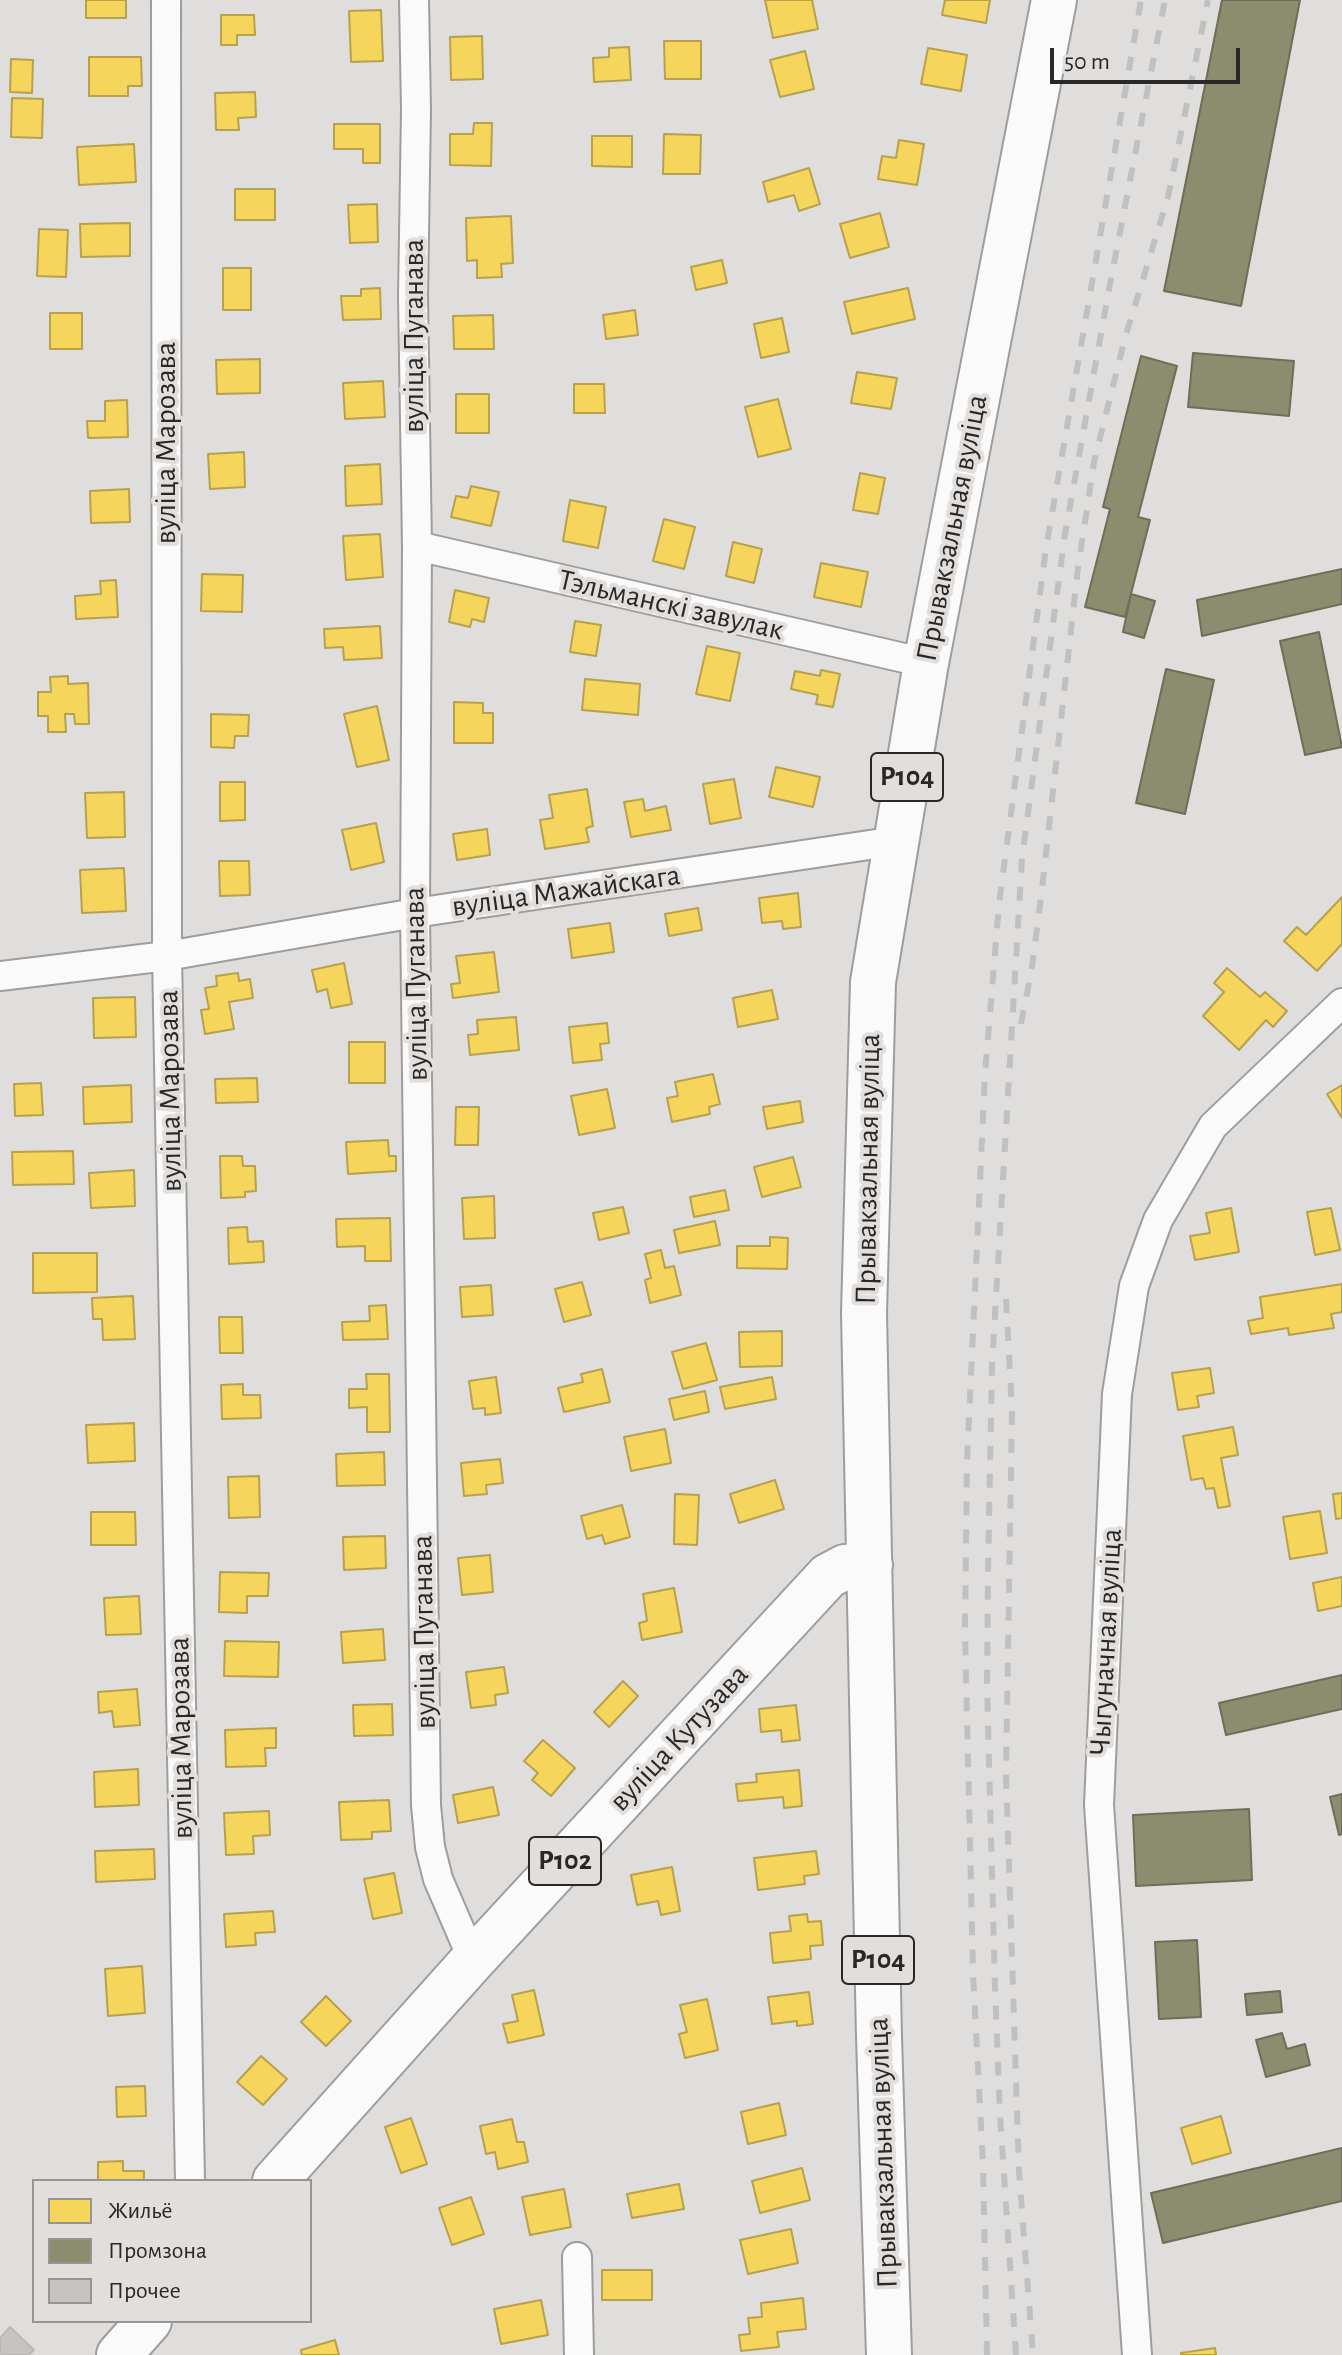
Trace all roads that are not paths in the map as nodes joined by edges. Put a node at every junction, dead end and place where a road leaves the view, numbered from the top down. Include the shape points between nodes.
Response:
1 (166, 0) edge
2 (414, 0) edge
3 (1054, 0) edge
4 (417, 546) junction
5 (926, 663) junction
6 (896, 841) junction
7 (415, 913) junction
8 (167, 956) junction
9 (0, 976) edge
10 (1342, 1003) edge
11 (870, 1565) junction
12 (473, 1960) junction
13 (190, 2179) edge
14 (277, 2179) edge
15 (577, 2257) dead end
16 (579, 2355) edge
17 (889, 2355) edge
18 (1137, 2355) edge

1 - 8 street, вуліца Марозава
2 - 4 street, вуліца Пуганава
3 - 5 main road, Прывакзальная вуліца / Р104
4 - 5 street, Тэльманскі завулак
4 - 7 street, вуліца Пуганава
5 - 6 main road, Прывакзальная вуліца / Р104
6 - 7 street, вуліца Мажайскага
6 - 11 main road, Прывакзальная вуліца / Р104 via 873,982 869,1087 864,1313
7 - 8 street, вуліца Мажайскага
7 - 12 street, вуліца Пуганава via 426,1805 438,1879
8 - 9 street, вуліца Мажайскага
8 - 13 street, вуліца Марозава
10 - 18 street, Чыгуначная вуліца via 1213,1126 1158,1220 1134,1286 1117,1394 1099,1805
11 - 12 main road, вуліца Кутузава / Р102 via 845,1567 828,1576
11 - 17 main road, Прывакзальная вуліца / Р104
12 - 14 main road, вуліца Кутузава / Р102
15 - 16 street

